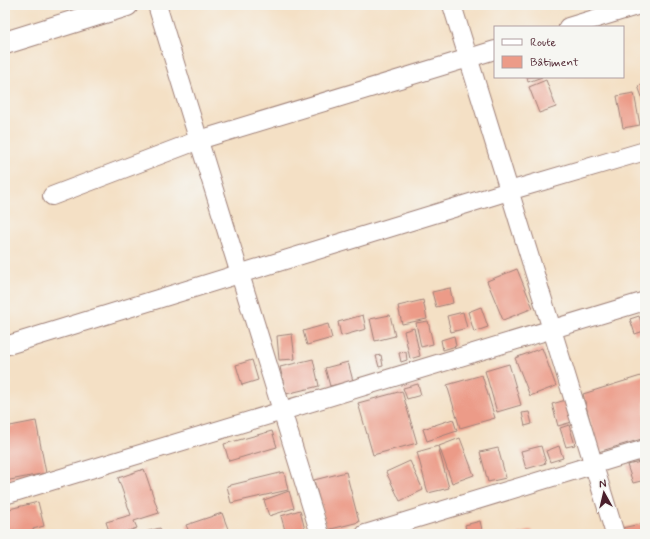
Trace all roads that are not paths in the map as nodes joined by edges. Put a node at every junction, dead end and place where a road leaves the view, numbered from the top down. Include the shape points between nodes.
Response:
1 (127, 5) edge
2 (157, 5) edge
3 (452, 5) edge
4 (640, 5) edge
5 (571, 26) edge
6 (5, 43) edge
7 (494, 50) edge
8 (468, 58) junction
9 (199, 140) junction
10 (645, 151) edge
11 (509, 191) junction
12 (52, 196) dead end
13 (240, 274) junction
14 (645, 301) edge
15 (552, 329) junction
16 (5, 346) edge
17 (282, 411) junction
18 (645, 449) edge
19 (594, 464) junction
20 (5, 495) edge
21 (320, 534) edge
22 (366, 534) edge
23 (615, 534) edge

1 - 6 street
2 - 9 street
3 - 8 street
4 - 5 street
7 - 8 street
8 - 9 street
8 - 11 street
9 - 12 street
9 - 13 street
10 - 11 street
11 - 13 street
11 - 15 street
13 - 16 street
13 - 17 street
14 - 15 street
15 - 17 street
15 - 19 street
17 - 20 street
17 - 21 street
18 - 19 street
19 - 22 street
19 - 23 street

